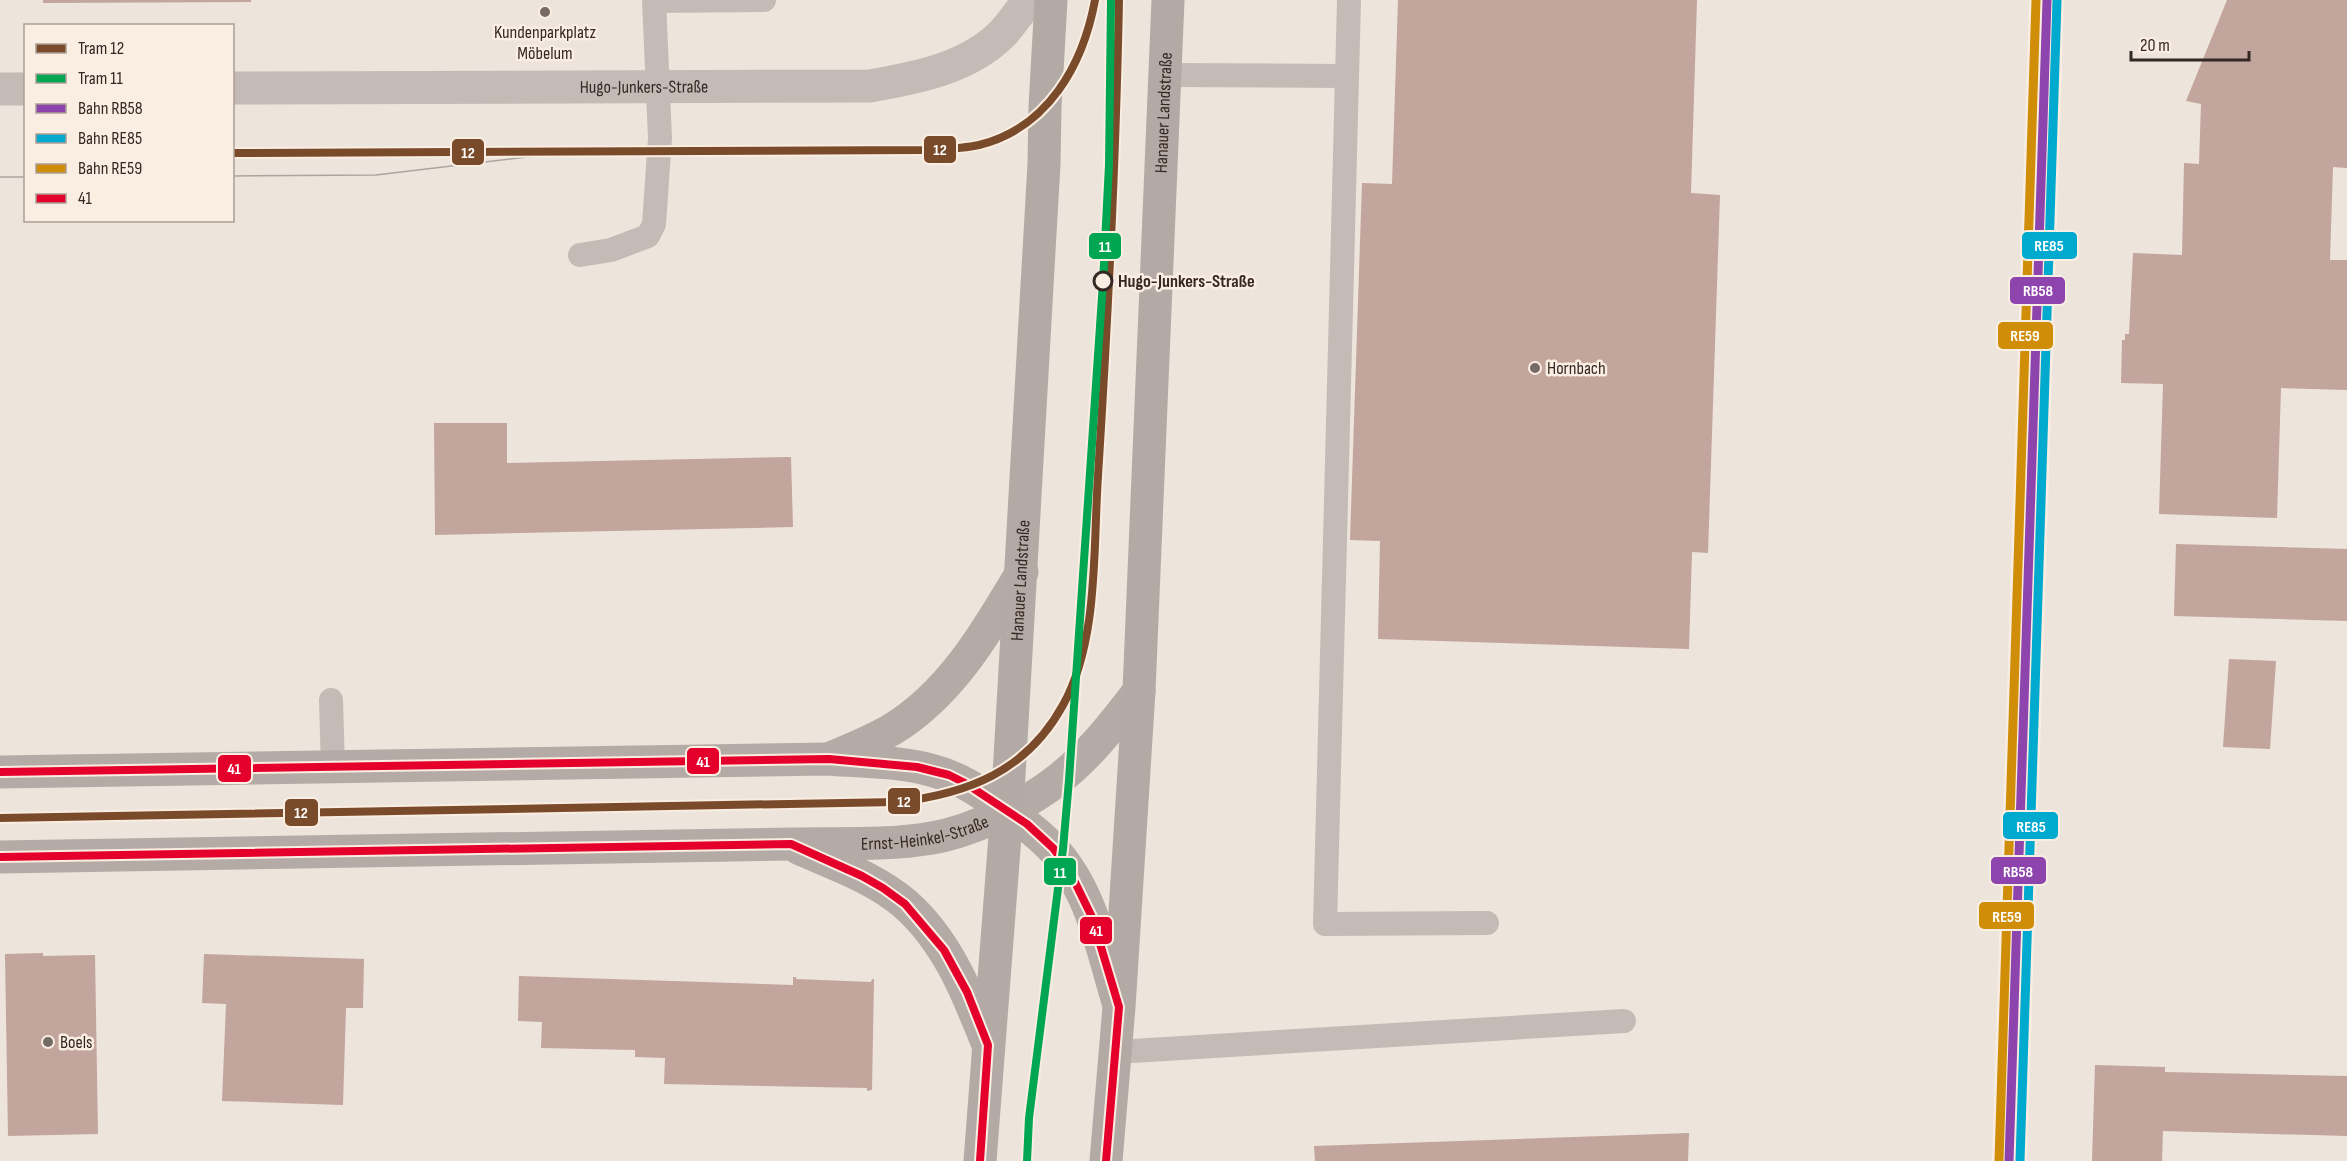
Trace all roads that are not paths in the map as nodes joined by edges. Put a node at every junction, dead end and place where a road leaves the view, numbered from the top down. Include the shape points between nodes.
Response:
1 (764, 0) edge
2 (1029, 0) edge
3 (1051, 0) edge
4 (1168, 0) edge
5 (1349, 0) edge
6 (654, 1) edge
7 (1166, 75) junction
8 (1345, 76) junction
9 (658, 86) junction
10 (234, 88) edge
11 (0, 89) edge
12 (24, 89) edge
13 (580, 255) dead end
14 (1022, 572) junction
15 (1138, 691) junction
16 (331, 700) dead end
17 (829, 759) junction
18 (333, 766) junction
19 (0, 772) edge
20 (1006, 810) junction
21 (791, 844) junction
22 (0, 857) edge
23 (1487, 923) dead end
24 (1119, 1007) junction
25 (1624, 1021) dead end
26 (988, 1045) junction
27 (1116, 1052) junction
28 (980, 1161) edge
29 (1106, 1161) edge

1 - 6 lane
2 - 9 street, Hugo-Junkers-Straße via 1001,34 957,64 902,80 870,86
3 - 14 main road, Hanauer Landstraße
4 - 7 main road, Hanauer Landstraße
5 - 8 lane
6 - 9 lane
7 - 8 lane
7 - 15 main road, Hanauer Landstraße
8 - 23 lane via 1325,924
9 - 10 street, Hugo-Junkers-Straße
9 - 13 lane via 654,224 648,236 611,250
11 - 12 street
14 - 17 main road via 962,665 932,697 892,729
14 - 20 main road, Hanauer Landstraße
15 - 20 main road via 1110,728 1059,779
15 - 24 main road, Hanauer Landstraße
16 - 18 lane
17 - 18 main road, Ernst-Heinkel-Straße
17 - 20 main road, Ernst-Heinkel-Straße via 935,771 965,783
18 - 19 main road, Ernst-Heinkel-Straße
20 - 21 main road, Ernst-Heinkel-Straße via 962,832 932,838
20 - 24 main road via 1053,848 1068,868 1092,917
20 - 26 main road, Hanauer Landstraße
21 - 22 main road, Ernst-Heinkel-Straße
21 - 26 main road via 862,876 904,904 948,958 967,992
24 - 27 main road, Hanauer Landstraße
25 - 27 lane
26 - 28 main road, Hanauer Landstraße
27 - 29 main road, Hanauer Landstraße

